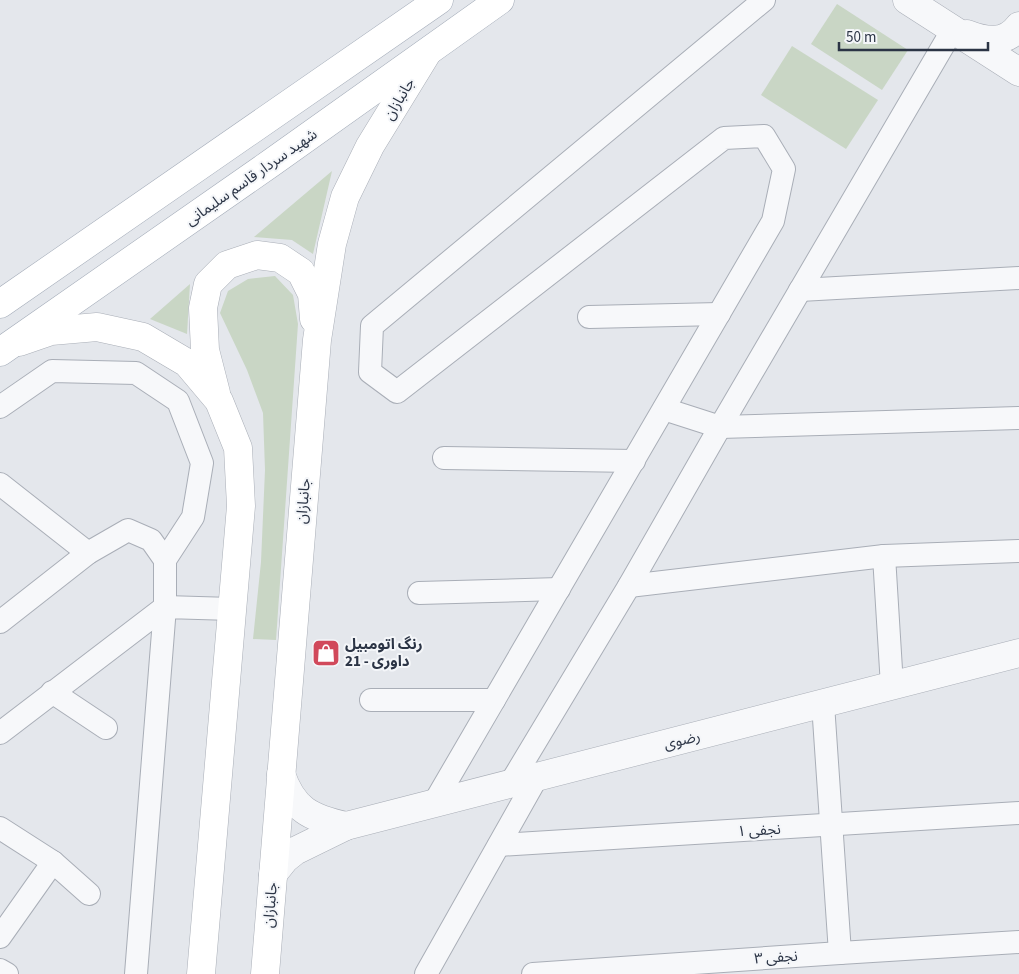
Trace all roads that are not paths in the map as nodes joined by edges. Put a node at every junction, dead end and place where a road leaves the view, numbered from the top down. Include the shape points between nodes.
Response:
1 (439, 0) edge
2 (500, 0) edge
3 (764, 0) edge
4 (907, 0) edge
5 (1019, 26) edge
6 (954, 29) junction
7 (427, 52) junction
8 (1019, 72) edge
9 (1019, 278) edge
10 (800, 290) junction
11 (0, 304) edge
12 (719, 314) junction
13 (589, 317) dead end
14 (316, 340) junction
15 (4, 349) edge
16 (219, 401) junction
17 (0, 406) edge
18 (664, 409) junction
19 (1019, 418) edge
20 (720, 427) junction
21 (444, 458) dead end
22 (634, 461) junction
23 (0, 484) edge
24 (1019, 551) edge
25 (88, 553) junction
26 (884, 556) junction
27 (165, 560) junction
28 (629, 586) junction
29 (559, 590) junction
30 (419, 592) dead end
31 (165, 608) junction
32 (232, 609) junction
33 (0, 622) edge
34 (1019, 653) edge
35 (892, 686) junction
36 (52, 692) junction
37 (371, 700) dead end
38 (494, 700) junction
39 (823, 704) junction
40 (106, 728) dead end
41 (0, 733) edge
42 (281, 774) junction
43 (537, 777) junction
44 (510, 784) junction
45 (434, 804) junction
46 (1019, 813) edge
47 (346, 826) junction
48 (831, 826) junction
49 (0, 828) edge
50 (499, 845) junction
51 (53, 862) junction
52 (273, 874) junction
53 (89, 894) dead end
54 (0, 937) edge
55 (1019, 942) edge
56 (840, 953) junction
57 (0, 970) edge
58 (7, 974) edge
59 (136, 974) edge
60 (201, 974) edge
61 (265, 974) edge
62 (426, 974) edge
63 (533, 974) edge

1 - 11 main road
2 - 7 main road, شهید سردار قاسم سلیمانی
3 - 12 street via 372,326 370,372 397,392 724,138 764,136 784,169 773,221
4 - 6 street
5 - 6 street via 1006,37 985,40
6 - 8 street
6 - 10 street
7 - 14 main road, جانبازان via 370,146 345,197 332,244
7 - 15 main road, شهید سردار قاسم سلیمانی
9 - 10 street
10 - 20 street
12 - 13 street
12 - 18 street
14 - 16 main road via 312,294 301,272 280,258 257,255 226,266 208,284 203,308 205,350
14 - 42 main road, جانبازان
15 - 16 main road via 51,331 97,327 143,337 187,363
16 - 32 main road via 238,448 241,506
17 - 27 street via 52,370 136,373 178,401 202,463 193,517
18 - 20 street
18 - 22 street
19 - 20 street
20 - 28 street
21 - 22 street
22 - 29 street
23 - 25 street
24 - 26 street
25 - 27 street via 128,530 151,540
25 - 33 street
26 - 28 street
26 - 35 street
27 - 31 street
28 - 44 street
29 - 30 street
29 - 38 street
31 - 32 street
31 - 36 street
31 - 59 street
32 - 60 main road
34 - 35 street, رضوی
35 - 39 street, رضوی
36 - 40 street
36 - 41 street
37 - 38 street
38 - 45 street
39 - 43 street, رضوی
39 - 48 street
42 - 47 street via 286,791 299,807 319,820
42 - 52 main road, جانبازان
43 - 44 street, رضوی
43 - 50 street
44 - 45 street, رضوی
45 - 47 street, رضوی
46 - 48 street, نجفی ۱
47 - 52 street via 295,851
48 - 50 street, نجفی ۱
48 - 56 street
49 - 51 street
50 - 62 street
51 - 53 street
51 - 54 street
52 - 61 main road, جانبازان
55 - 56 street, نجفی ۳
56 - 63 street, نجفی ۳
57 - 58 street

